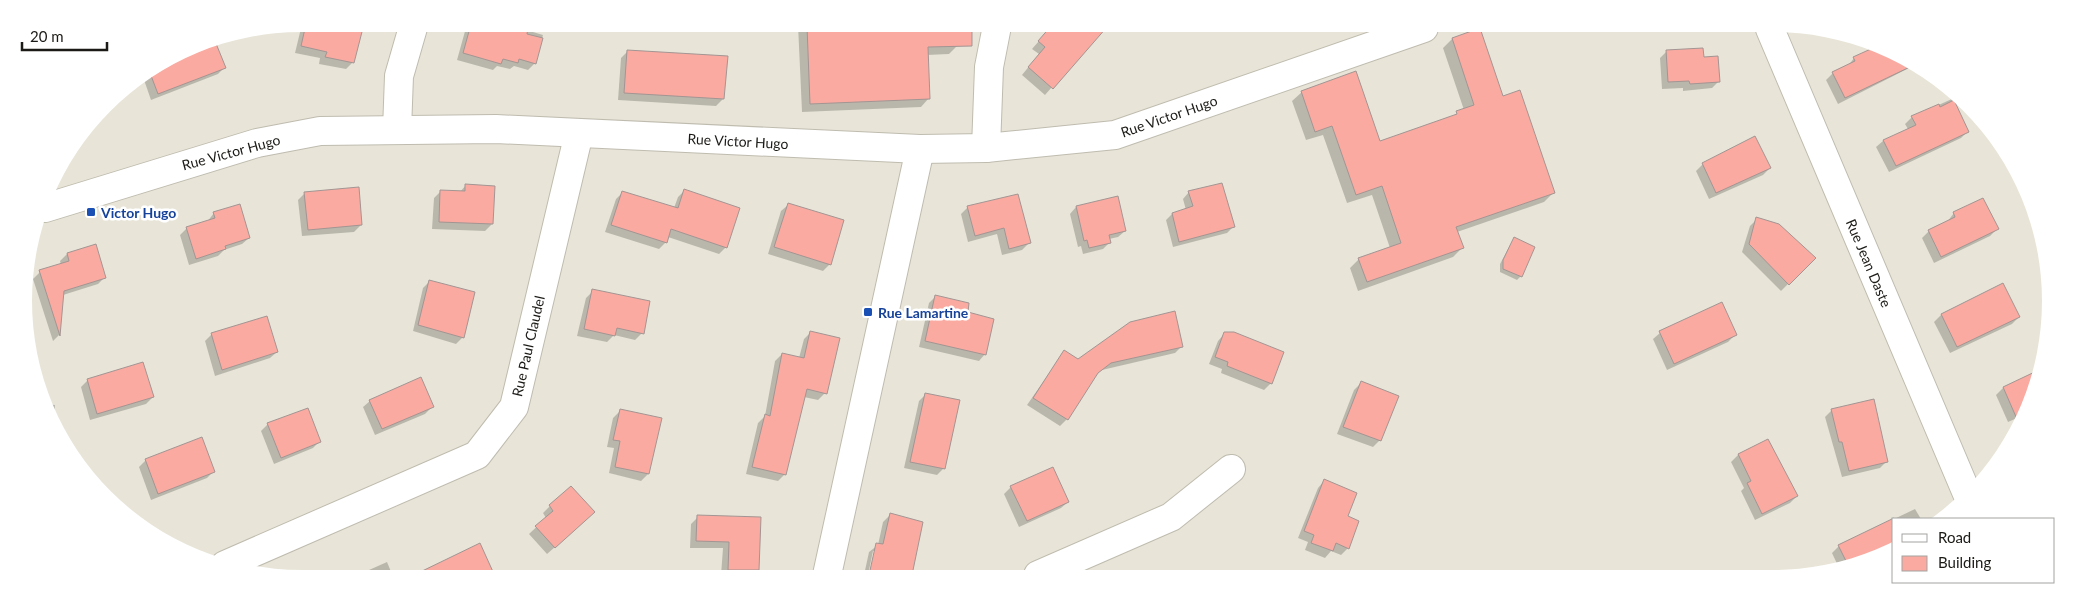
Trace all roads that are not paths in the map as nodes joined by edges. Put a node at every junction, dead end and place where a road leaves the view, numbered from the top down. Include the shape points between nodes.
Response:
1 (412, 32) edge
2 (996, 32) edge
3 (1412, 32) edge
4 (1771, 32) edge
5 (397, 130) junction
6 (579, 133) junction
7 (986, 148) junction
8 (920, 149) junction
9 (50, 206) edge
10 (1232, 469) dead end
11 (1966, 490) edge
12 (233, 561) edge
13 (828, 570) edge
14 (1052, 570) edge

1 - 5 street via 400,76
2 - 7 street via 989,67
3 - 7 street, Rue Victor Hugo via 1115,135
4 - 11 street, Rue Jean Daste
5 - 6 street, Rue Victor Hugo via 496,129
5 - 9 street, Rue Victor Hugo via 320,131 257,142
6 - 8 street, Rue Victor Hugo
6 - 12 street, Rue Paul Claudel via 514,407 477,455
7 - 8 street, Rue Victor Hugo
8 - 13 street
10 - 14 street via 1172,518

